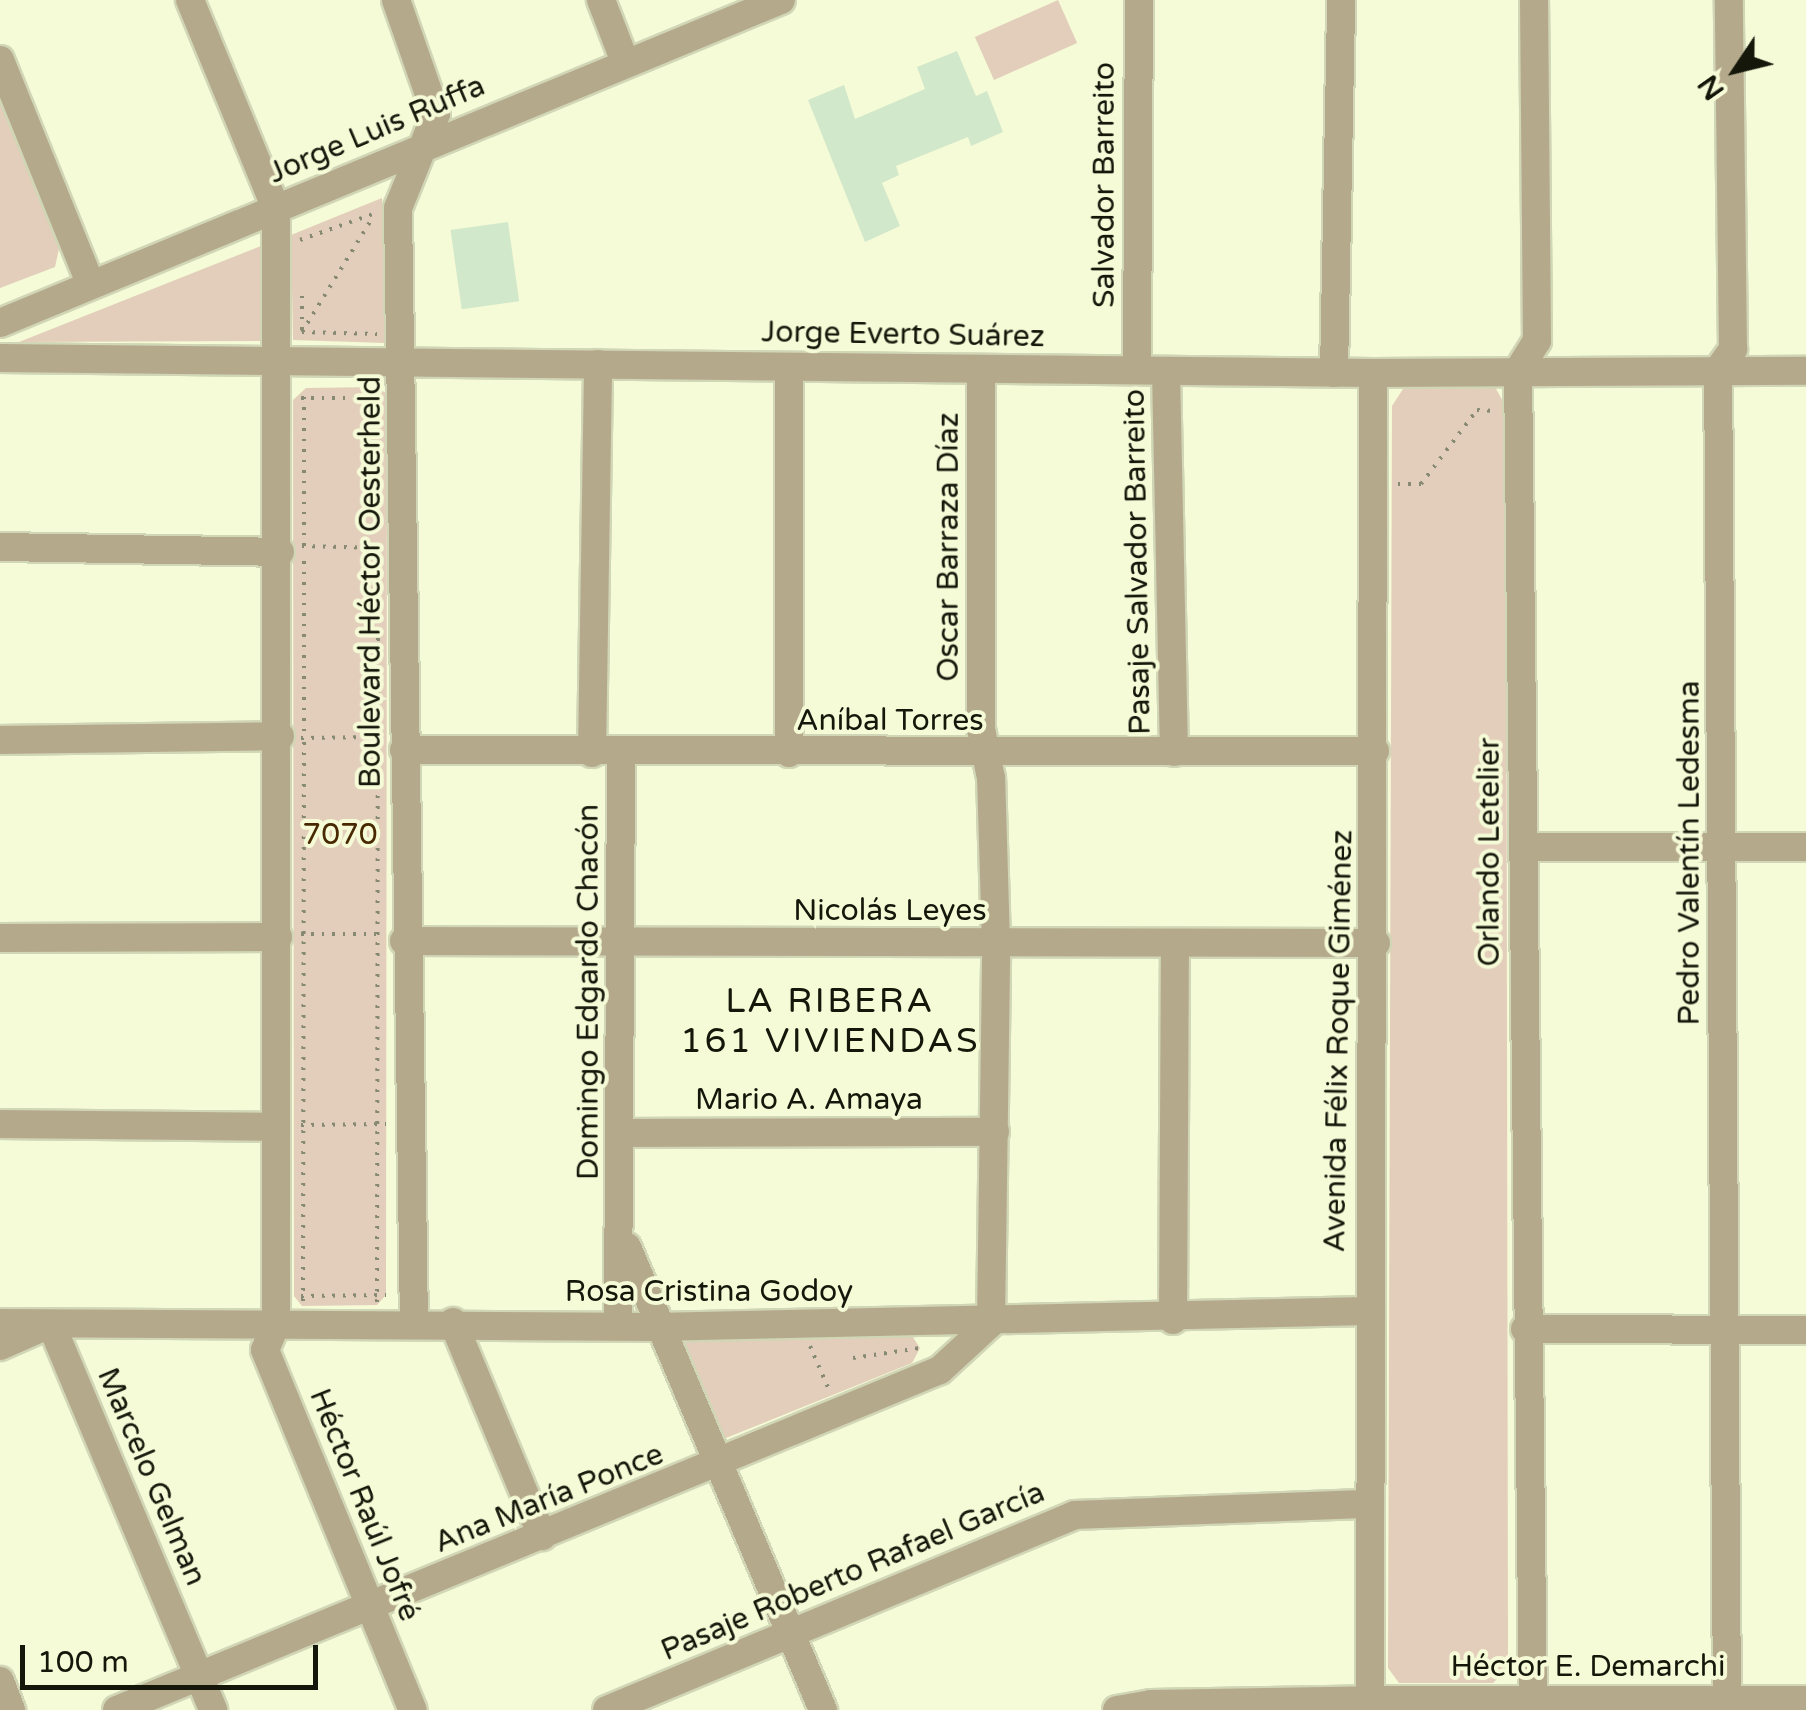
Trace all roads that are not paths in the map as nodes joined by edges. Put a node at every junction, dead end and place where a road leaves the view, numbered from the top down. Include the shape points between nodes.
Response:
1 (190, 0) edge
2 (396, 0) edge
3 (601, 0) edge
4 (781, 0) edge
5 (1138, 0) edge
6 (1341, 0) edge
7 (1534, 0) edge
8 (1729, 0) edge
9 (0, 60) edge
10 (625, 62) junction
11 (420, 147) junction
12 (276, 209) junction
13 (90, 283) junction
14 (0, 323) edge
15 (0, 358) edge
16 (279, 361) junction
17 (403, 362) junction
18 (598, 364) junction
19 (789, 366) junction
20 (981, 368) junction
21 (1137, 370) junction
22 (1718, 370) junction
23 (1166, 371) junction
24 (1806, 371) edge
25 (1518, 372) junction
26 (1334, 373) junction
27 (1373, 373) junction
28 (0, 548) edge
29 (292, 548) junction
30 (292, 737) junction
31 (0, 740) edge
32 (395, 744) junction
33 (1375, 751) junction
34 (1174, 752) junction
35 (592, 753) junction
36 (620, 753) junction
37 (789, 753) junction
38 (988, 754) junction
39 (1523, 847) junction
40 (1724, 847) junction
41 (1806, 847) edge
42 (292, 935) junction
43 (390, 936) junction
44 (0, 938) edge
45 (996, 943) junction
46 (1376, 943) junction
47 (622, 944) junction
48 (1175, 944) junction
49 (0, 1124) edge
50 (291, 1125) junction
51 (995, 1132) junction
52 (624, 1133) junction
53 (622, 1231) junction
54 (1367, 1312) junction
55 (1173, 1320) junction
56 (414, 1321) junction
57 (453, 1322) junction
58 (0, 1323) edge
59 (52, 1324) junction
60 (276, 1324) junction
61 (991, 1324) junction
62 (618, 1326) junction
63 (656, 1327) junction
64 (1525, 1329) junction
65 (1723, 1330) junction
66 (1806, 1330) edge
67 (0, 1346) edge
68 (718, 1466) junction
69 (1368, 1504) junction
70 (542, 1536) junction
71 (370, 1607) junction
72 (791, 1634) junction
73 (199, 1676) junction
74 (0, 1682) edge
75 (1806, 1700) edge
76 (1370, 1705) edge
77 (1533, 1705) edge
78 (1726, 1705) edge
79 (11, 1710) edge
80 (117, 1710) edge
81 (213, 1710) edge
82 (413, 1710) edge
83 (607, 1710) edge
84 (823, 1710) edge
85 (1117, 1710) edge

1 - 12 street
2 - 11 street, Boulevard Héctor Oesterheld via 434,98 436,114
3 - 10 street
4 - 10 street, Jorge Luis Ruffa
5 - 21 street, Salvador Barreito
6 - 26 street
7 - 25 street, Orlando Letelier via 1538,341
8 - 22 street, Pedro Valentín Ledesma via 1733,348
9 - 13 street
10 - 11 street, Jorge Luis Ruffa
11 - 12 street, Jorge Luis Ruffa
11 - 17 street, Boulevard Héctor Oesterheld via 398,208
12 - 13 street, Jorge Luis Ruffa
12 - 16 street
13 - 14 street, Jorge Luis Ruffa
15 - 16 street, Jorge Everto Suárez
16 - 17 street, Jorge Everto Suárez
16 - 29 street
17 - 18 street, Jorge Everto Suárez
17 - 32 street, Boulevard Héctor Oesterheld
18 - 19 street, Jorge Everto Suárez
18 - 35 street
19 - 20 street, Jorge Everto Suárez
19 - 37 street
20 - 21 street, Jorge Everto Suárez
20 - 38 street, Oscar Barraza Díaz via 982,729
21 - 23 street, Jorge Everto Suárez
22 - 24 street, Jorge Everto Suárez
22 - 25 street, Jorge Everto Suárez
22 - 40 street, Pedro Valentín Ledesma
23 - 26 street, Jorge Everto Suárez
23 - 34 street, Pasaje Salvador Barreito
25 - 27 street, Jorge Everto Suárez
25 - 39 street, Orlando Letelier
26 - 27 street, Jorge Everto Suárez
27 - 33 street, Avenida Félix Roque Giménez
28 - 29 street
29 - 30 street
30 - 31 street
30 - 42 street
32 - 35 street, Aníbal Torres
32 - 43 street, Boulevard Héctor Oesterheld
33 - 34 street, Aníbal Torres
33 - 46 street, Avenida Félix Roque Giménez
34 - 38 street, Aníbal Torres
35 - 36 street, Aníbal Torres
36 - 37 street, Aníbal Torres
36 - 47 street, Domingo Edgardo Chacón
37 - 38 street, Aníbal Torres
38 - 45 street, Oscar Barraza Díaz
39 - 40 street
39 - 64 street, Orlando Letelier
40 - 41 street
40 - 65 street, Pedro Valentín Ledesma
42 - 44 street
42 - 50 street
43 - 47 street, Nicolás Leyes
43 - 56 street, Boulevard Héctor Oesterheld
45 - 47 street, Nicolás Leyes
45 - 48 street, Nicolás Leyes
45 - 51 street, Oscar Barraza Díaz
46 - 48 street, Nicolás Leyes
46 - 54 street, Avenida Félix Roque Giménez
47 - 52 street, Domingo Edgardo Chacón
48 - 55 street
49 - 50 street
50 - 60 street
51 - 52 street, Mario A. Amaya
51 - 61 street, Oscar Barraza Díaz
52 - 53 street, Domingo Edgardo Chacón
53 - 62 street, Domingo Edgardo Chacón
53 - 63 street, Domingo Edgardo Chacón
54 - 55 street, Rosa Cristina Godoy
54 - 69 street, Avenida Félix Roque Giménez
55 - 61 street, Rosa Cristina Godoy
56 - 57 street, Rosa Cristina Godoy
56 - 60 street, Rosa Cristina Godoy
57 - 62 street, Rosa Cristina Godoy
57 - 70 street
58 - 59 street, Rosa Cristina Godoy
59 - 60 street, Rosa Cristina Godoy
59 - 67 street
59 - 73 street, Marcelo Gelman
60 - 71 street, Héctor Raúl Jofré via 265,1350
61 - 63 street, Rosa Cristina Godoy
61 - 68 street, Ana María Ponce via 940,1370
62 - 63 street, Rosa Cristina Godoy
63 - 68 street, Domingo Edgardo Chacón
64 - 65 street
64 - 77 street, Orlando Letelier
65 - 66 street
65 - 78 street, Pedro Valentín Ledesma
68 - 70 street, Ana María Ponce
68 - 72 street, Domingo Edgardo Chacón
69 - 72 street, Pasaje Roberto Rafael García via 1075,1514
69 - 76 street, Avenida Félix Roque Giménez
70 - 71 street, Ana María Ponce
71 - 73 street, Ana María Ponce
71 - 82 street, Héctor Raúl Jofré
72 - 83 street, Pasaje Roberto Rafael García
72 - 84 street, Domingo Edgardo Chacón
73 - 80 street, Ana María Ponce
73 - 81 street, Marcelo Gelman
74 - 79 street
75 - 78 street, Héctor E. Demarchi
76 - 77 street, Héctor E. Demarchi
76 - 85 street, Héctor E. Demarchi via 1151,1704
77 - 78 street, Héctor E. Demarchi

